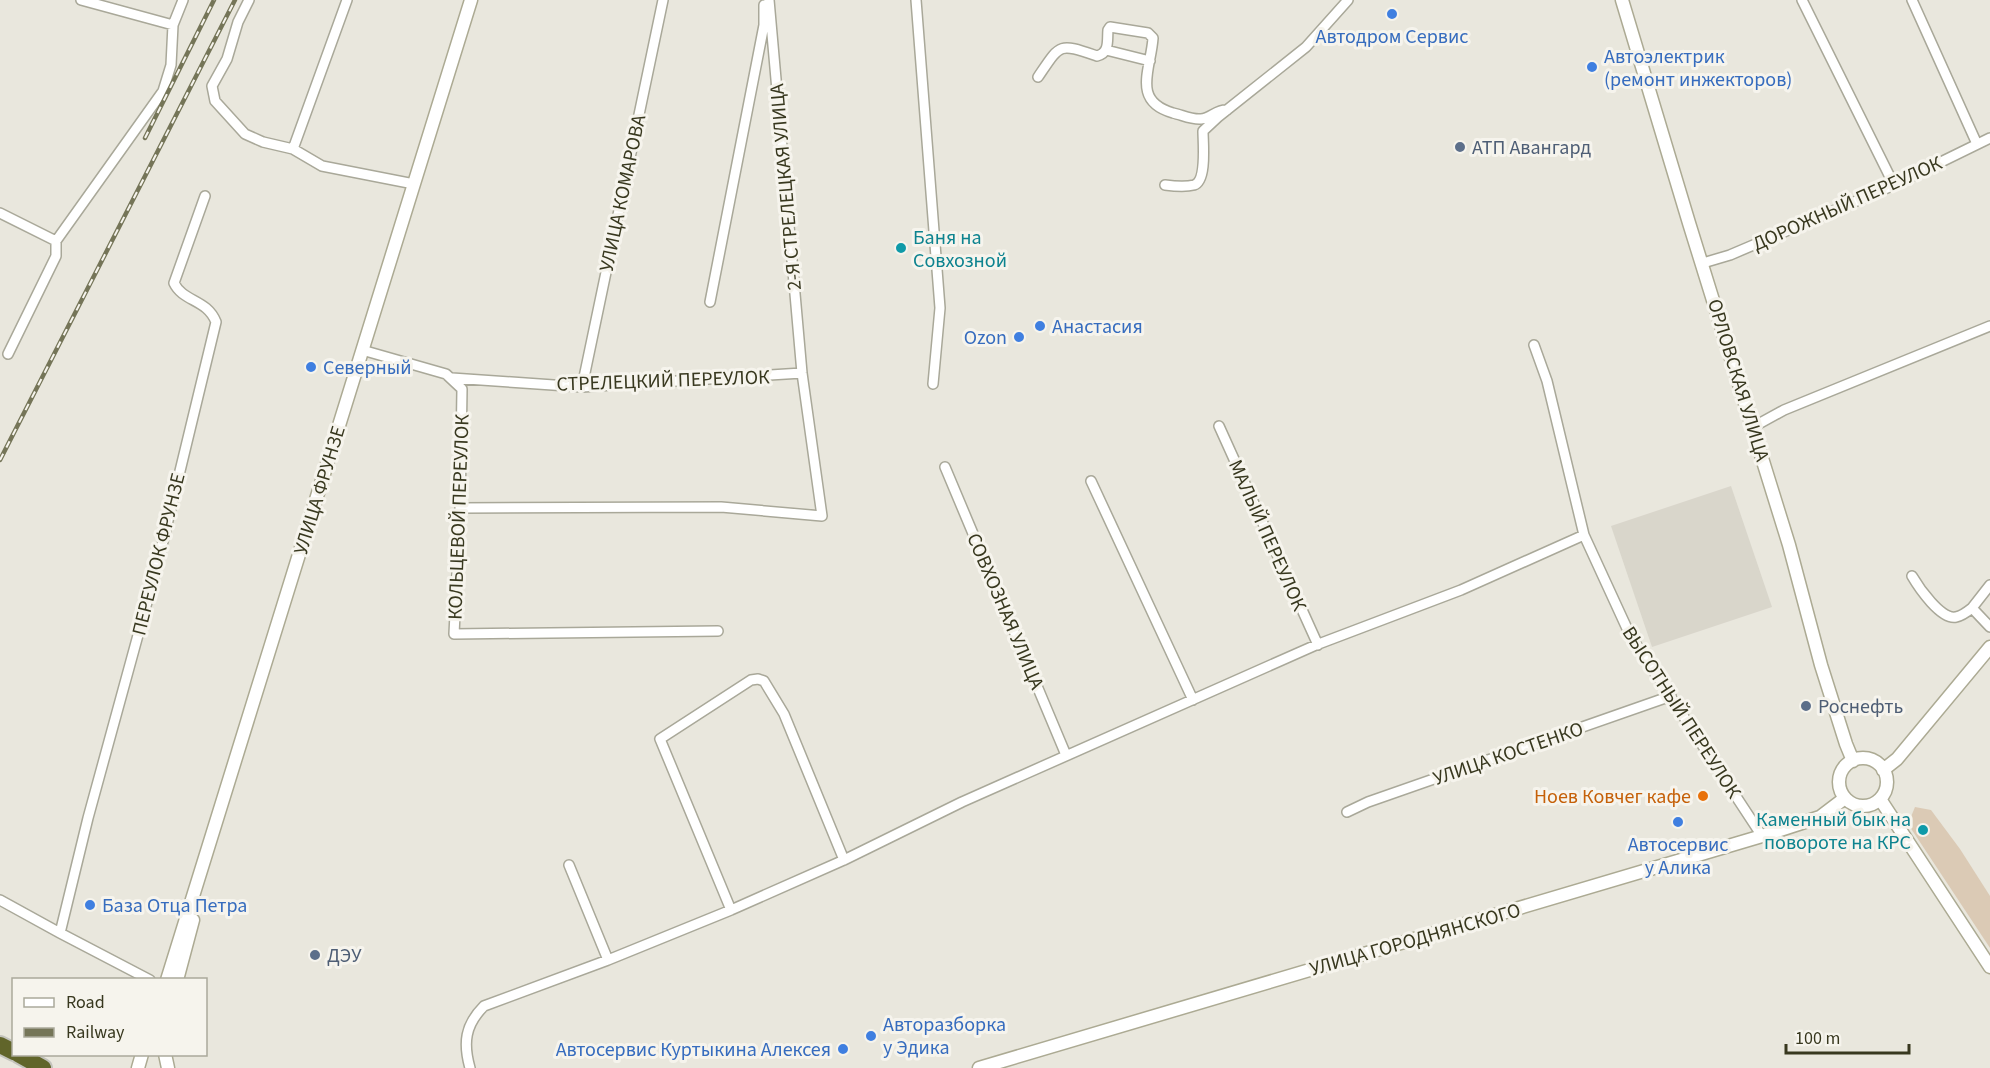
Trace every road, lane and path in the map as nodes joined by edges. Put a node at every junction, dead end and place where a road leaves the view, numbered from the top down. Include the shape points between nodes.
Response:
1 (81, 0) edge
2 (183, 0) edge
3 (249, 0) edge
4 (347, 0) edge
5 (471, 0) edge
6 (663, 0) edge
7 (767, 0) edge
8 (916, 0) edge
9 (1348, 0) edge
10 (1622, 0) edge
11 (1802, 0) edge
12 (1912, 0) edge
13 (173, 25) junction
14 (1106, 50) junction
15 (1150, 61) junction
16 (1038, 77) dead end
17 (1227, 110) junction
18 (1196, 119) junction
19 (1203, 131) junction
20 (1990, 138) edge
21 (1977, 144) junction
22 (293, 149) junction
23 (414, 184) junction
24 (1165, 185) dead end
25 (1894, 185) junction
26 (205, 196) dead end
27 (0, 213) edge
28 (56, 241) junction
29 (1703, 263) junction
30 (710, 302) dead end
31 (1990, 326) edge
32 (1534, 345) dead end
33 (362, 350) junction
34 (9, 354) dead end
35 (802, 373) junction
36 (452, 378) junction
37 (933, 384) dead end
38 (582, 387) junction
39 (1219, 426) dead end
40 (1753, 427) junction
41 (945, 467) dead end
42 (1091, 481) dead end
43 (460, 508) junction
44 (1584, 535) junction
45 (1912, 576) dead end
46 (1990, 585) edge
47 (1972, 608) junction
48 (1990, 627) edge
49 (718, 631) dead end
50 (1318, 645) junction
51 (1990, 647) edge
52 (1671, 696) junction
53 (1193, 700) junction
54 (1066, 755) junction
55 (1853, 761) junction
56 (1883, 770) junction
57 (1845, 798) junction
58 (1880, 799) junction
59 (1347, 812) dead end
60 (1762, 836) junction
61 (844, 860) junction
62 (569, 866) dead end
63 (199, 878) junction
64 (0, 900) edge
65 (731, 910) junction
66 (60, 933) junction
67 (608, 960) junction
68 (1990, 967) edge
69 (146, 978) edge
70 (167, 978) edge
71 (178, 978) edge
72 (22, 1056) edge
73 (43, 1068) edge
74 (470, 1068) edge
75 (979, 1068) edge

1 - 13 street
2 - 13 street
3 - 22 street via 212,86 215,101 245,135
4 - 22 street
5 - 23 main road, УЛИЦА ФРУНЗЕ
6 - 38 street, УЛИЦА КОМАРОВА
7 - 30 street, 2-Я СТРЕЛЕЦКАЯ УЛИЦА
7 - 35 street, 2-Я СТРЕЛЕЦКАЯ УЛИЦА
8 - 37 street via 940,308
9 - 17 street via 1306,47
10 - 29 main road, ОРЛОВСКАЯ УЛИЦА
11 - 25 street
12 - 21 street
13 - 28 street via 171,64 163,91
14 - 15 street
14 - 15 street via 1108,30 1113,27 1148,33 1153,36
14 - 16 street via 1097,56 1062,47
15 - 18 street via 1146,80 1150,99 1170,112
17 - 18 street
17 - 19 street
18 - 19 street
19 - 24 street via 1200,181 1192,185
20 - 21 street, ДОРОЖНЫЙ ПЕРЕУЛОК
21 - 25 street, ДОРОЖНЫЙ ПЕРЕУЛОК
22 - 23 street via 322,166
23 - 33 main road, УЛИЦА ФРУНЗЕ
25 - 29 street, ДОРОЖНЫЙ ПЕРЕУЛОК
26 - 66 street, ПЕРЕУЛОК ФРУНЗЕ via 174,283 181,293 204,304 216,322 158,562
27 - 28 street
28 - 34 street via 56,256
29 - 40 main road, ОРЛОВСКАЯ УЛИЦА
31 - 40 street via 1784,410
32 - 44 street, ВЫСОТНЫЙ ПЕРЕУЛОК via 1547,381
33 - 36 street
33 - 63 main road, УЛИЦА ФРУНЗЕ
35 - 38 street, СТРЕЛЕЦКИЙ ПЕРЕУЛОК
35 - 43 street, 2-Я СТРЕЛЕЦКАЯ УЛИЦА via 822,516 721,507
36 - 38 street, СТРЕЛЕЦКИЙ ПЕРЕУЛОК
36 - 43 street, КОЛЬЦЕВОЙ ПЕРЕУЛОК via 462,394
39 - 50 street, МАЛЫЙ ПЕРЕУЛОК
40 - 55 main road, ОРЛОВСКАЯ УЛИЦА via 1821,665
41 - 54 street, СОВХОЗНАЯ УЛИЦА
42 - 53 street
43 - 49 street, КОЛЬЦЕВОЙ ПЕРЕУЛОК via 454,634
44 - 50 street via 1461,590
44 - 52 street, ВЫСОТНЫЙ ПЕРЕУЛОК via 1630,635
45 - 47 street via 1941,613 1955,618
46 - 47 street
47 - 48 street
50 - 53 street
51 - 56 main road via 1897,759
52 - 59 street, УЛИЦА КОСТЕНКО
52 - 60 street, ВЫСОТНЫЙ ПЕРЕУЛОК
53 - 54 street
54 - 61 street
55 - 56 main road via 1872,760
55 - 57 main road via 1840,775 1840,790
56 - 58 main road via 1886,787
57 - 58 main road via 1864,806
57 - 60 main road, УЛИЦА ГОРОДНЯНСКОГО via 1820,817
58 - 68 main road
60 - 75 main road, УЛИЦА ГОРОДНЯНСКОГО
61 - 65 street
61 - 65 street via 784,714 764,681 751,680 660,739
62 - 67 street
63 - 70 main road, УЛИЦА ФРУНЗЕ
63 - 71 main road
64 - 66 street
65 - 67 street
66 - 69 street
67 - 74 street via 484,1006 475,1015 465,1041
72 - 73 highway

